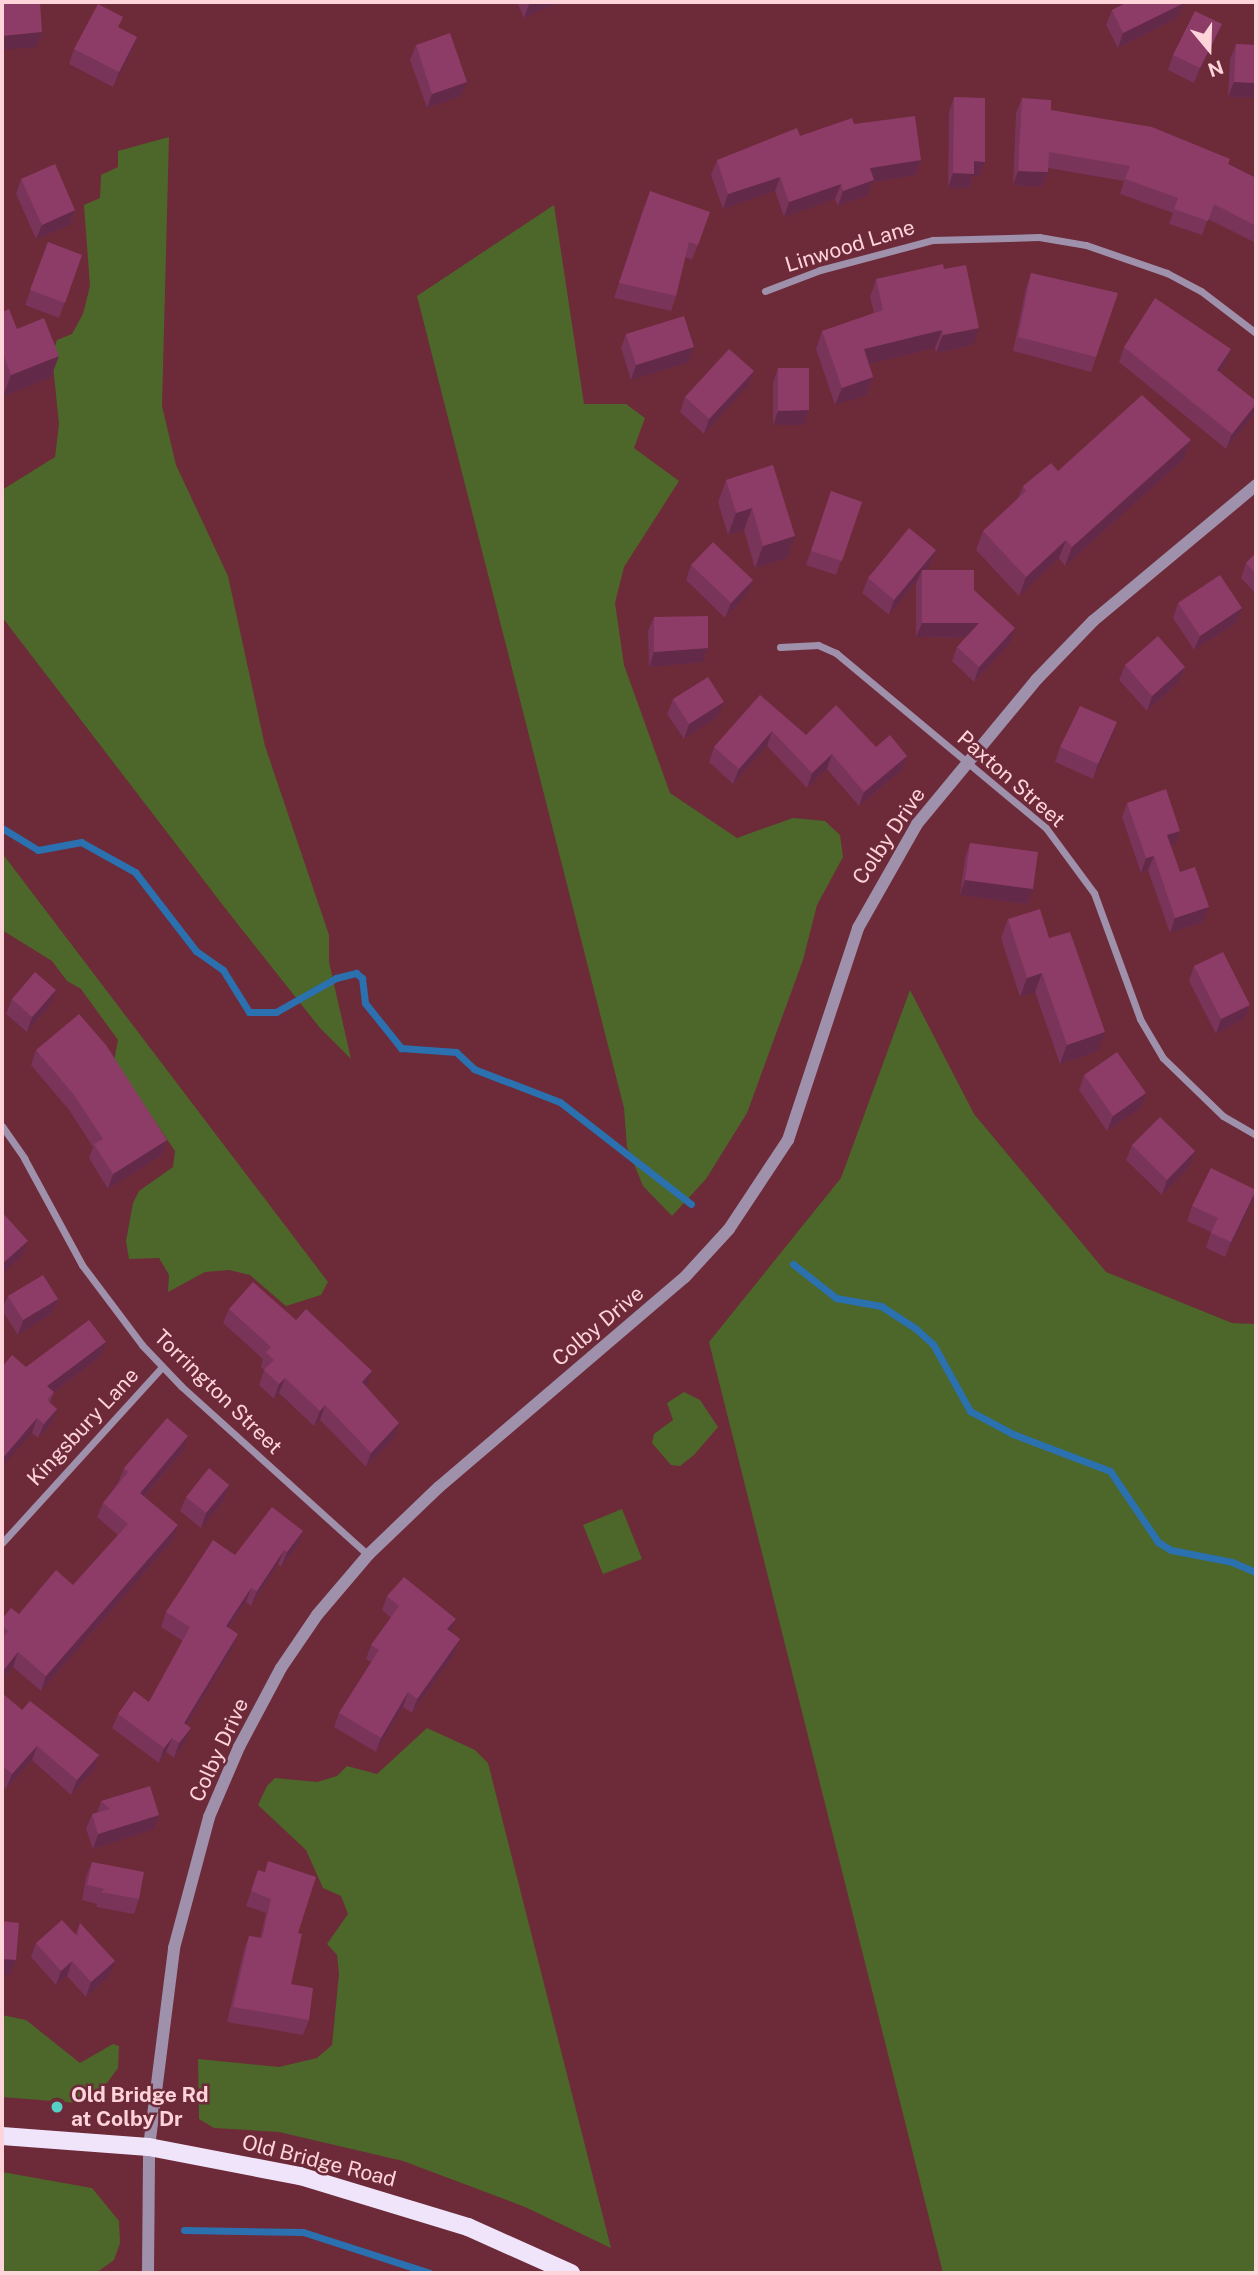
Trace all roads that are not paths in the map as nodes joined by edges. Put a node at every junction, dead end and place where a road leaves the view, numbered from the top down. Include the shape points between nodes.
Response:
1 (765, 291) dead end
2 (1256, 333) edge
3 (1256, 485) edge
4 (780, 648) dead end
5 (967, 762) junction
6 (2, 1126) edge
7 (1256, 1135) edge
8 (162, 1367) junction
9 (2, 1543) edge
10 (368, 1555) junction
11 (2, 2136) edge
12 (149, 2147) junction
13 (148, 2273) edge
14 (571, 2273) edge

1 - 2 street, Linwood Lane via 832,266 933,240 1039,237 1086,245 1167,273 1201,291
3 - 5 street, Colby Drive via 1093,621
4 - 5 street, Paxton Street via 818,645 835,653
5 - 7 street, Paxton Street via 1046,828 1072,859 1094,893 1140,1019 1163,1058 1223,1116
5 - 10 street, Colby Drive via 917,824 869,901 788,1140 729,1229 685,1277 439,1487
6 - 8 street, Torrington Street via 99,1291
8 - 9 street, Kingsbury Lane
8 - 10 street, Torrington Street
10 - 12 street, Colby Drive via 281,1668 257,1709 209,1817 174,1948
11 - 12 main road, Old Bridge Road
12 - 13 street, Colby Drive
12 - 14 main road, Old Bridge Road via 367,2194 468,2227

